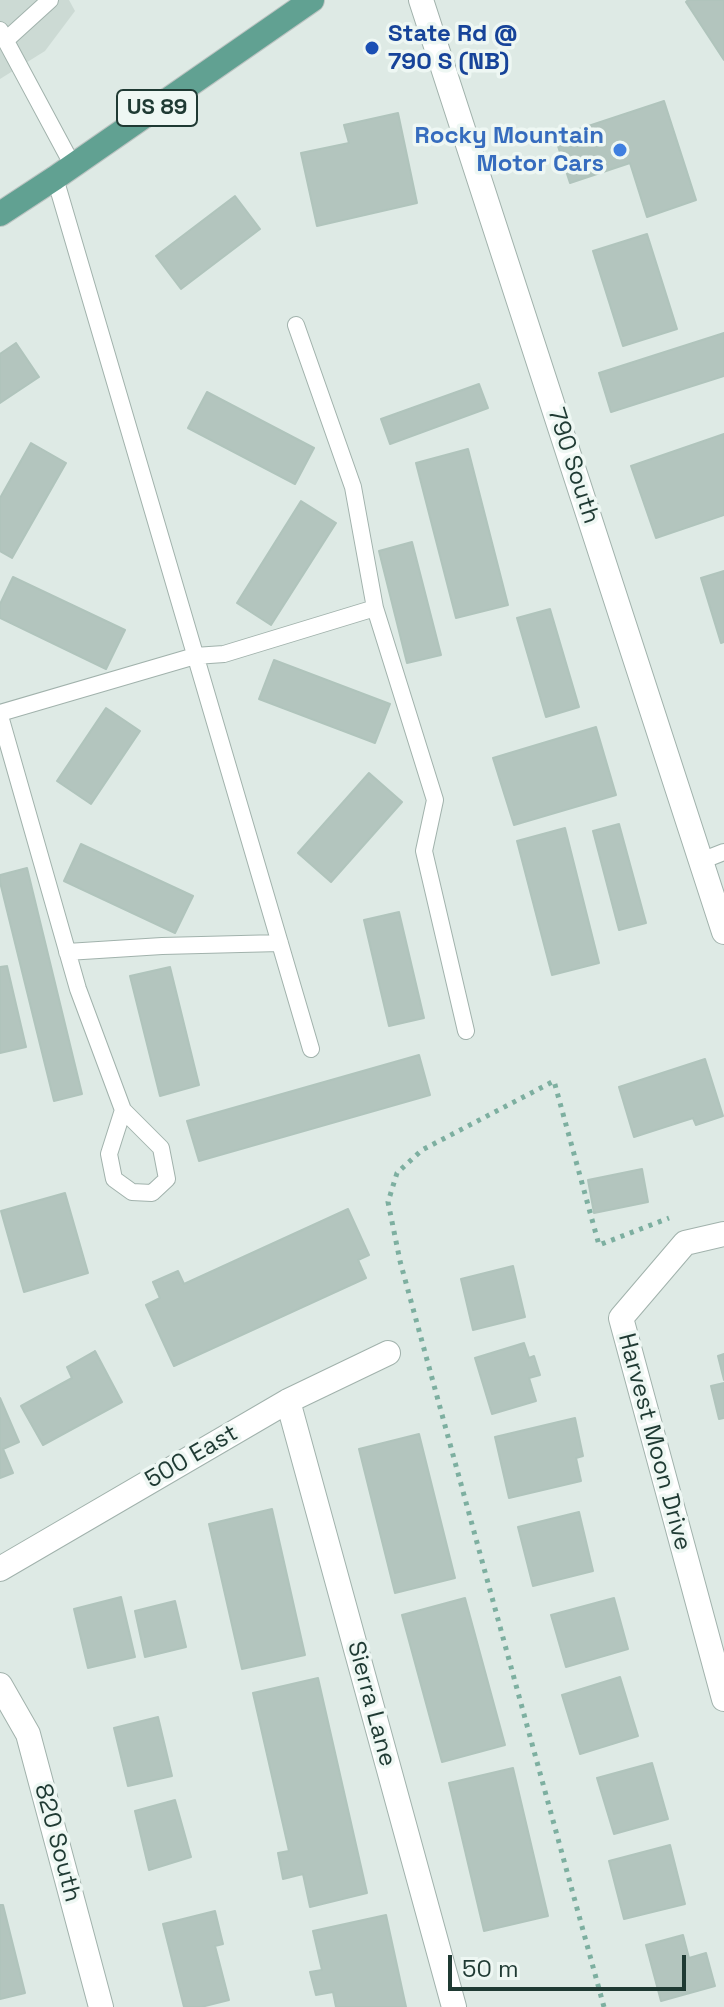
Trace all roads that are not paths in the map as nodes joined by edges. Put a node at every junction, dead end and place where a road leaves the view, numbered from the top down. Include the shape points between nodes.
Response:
1 (50, 0) edge
2 (312, 0) edge
3 (421, 0) edge
4 (3, 35) edge
5 (64, 172) junction
6 (0, 214) edge
7 (296, 325) dead end
8 (375, 608) junction
9 (195, 656) junction
10 (0, 714) edge
11 (724, 852) edge
12 (701, 861) junction
13 (724, 932) edge
14 (280, 943) junction
15 (67, 952) junction
16 (466, 1031) dead end
17 (311, 1049) dead end
18 (123, 1110) junction
19 (724, 1234) edge
20 (388, 1353) dead end
21 (288, 1401) junction
22 (0, 1569) edge
23 (0, 1685) edge
24 (724, 1699) edge
25 (101, 2007) edge
26 (454, 2007) edge

1 - 4 lane
2 - 5 main road, US 89
3 - 12 street, 790 South
4 - 5 lane
5 - 6 main road, US 89
5 - 9 lane
7 - 8 lane via 353,487
8 - 9 lane via 224,654
8 - 16 lane via 435,800 424,851
9 - 10 lane
9 - 14 lane
10 - 15 lane
11 - 12 lane
12 - 13 street, 790 South
14 - 15 lane
14 - 17 lane
15 - 18 lane
18 - 18 lane via 161,1148 167,1179 152,1193 132,1192 114,1179 109,1154
19 - 24 street, Harvest Moon Drive via 685,1243 621,1318
20 - 21 street, 500 East
21 - 22 street, 500 East
21 - 26 street, Sierra Lane
23 - 25 street, 820 South via 28,1734

